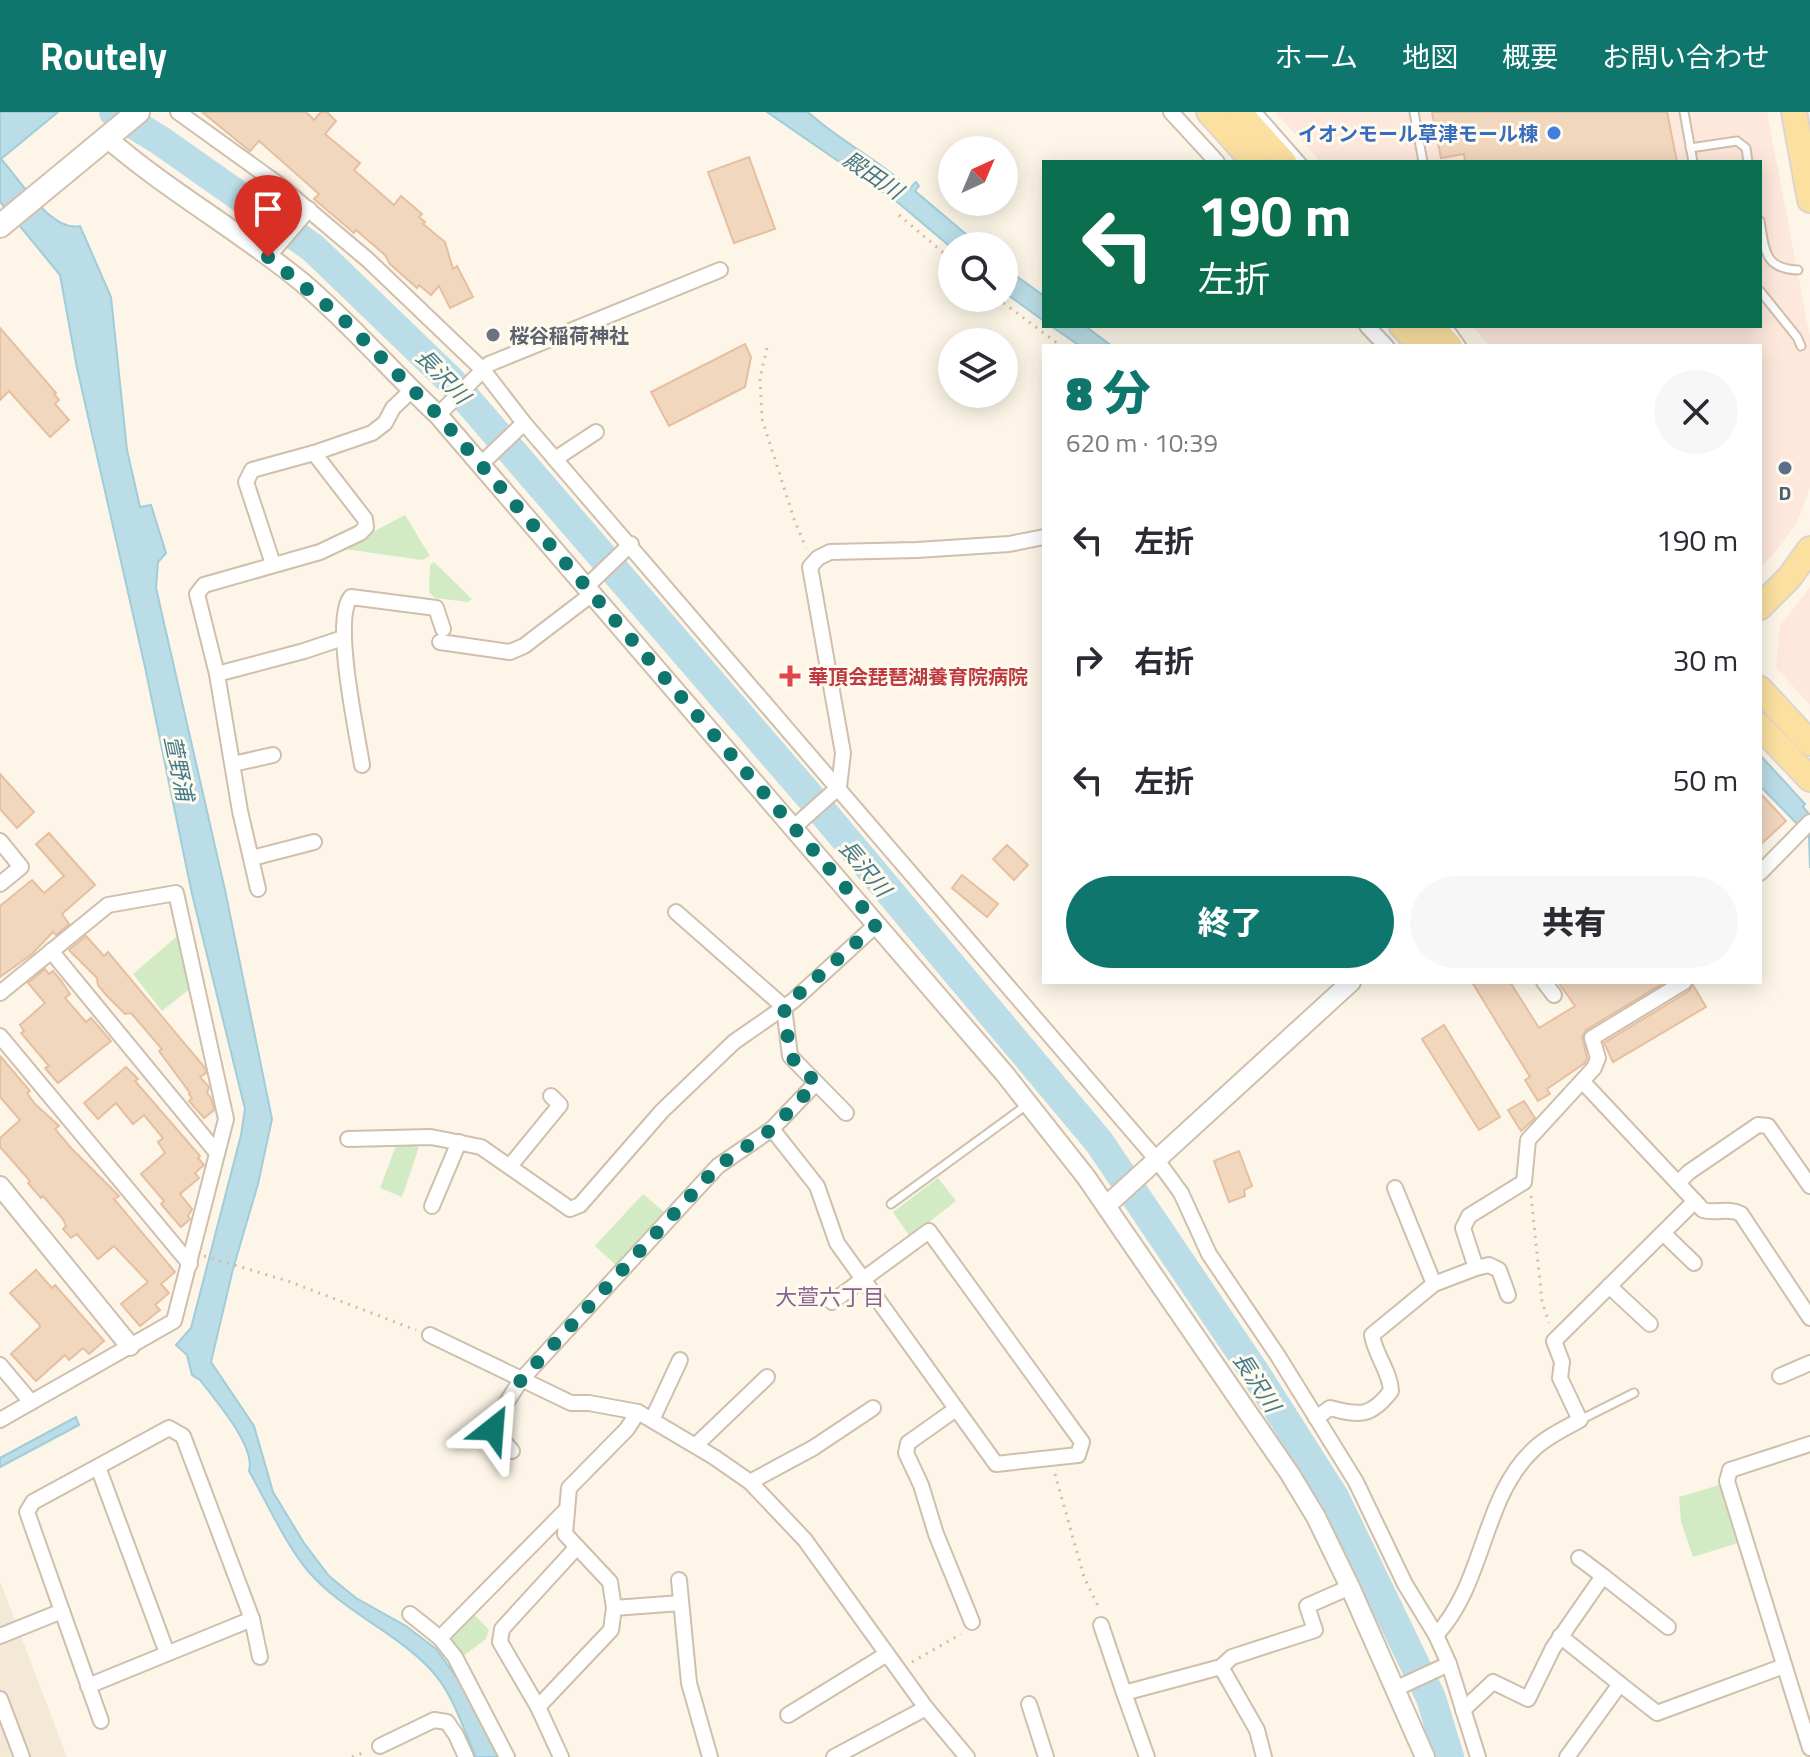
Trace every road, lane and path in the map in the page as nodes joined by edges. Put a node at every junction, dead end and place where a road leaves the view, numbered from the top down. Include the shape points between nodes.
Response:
1 (138, 112) edge
2 (178, 112) edge
3 (1171, 112) edge
4 (1209, 112) edge
5 (1239, 112) edge
6 (1258, 112) edge
7 (1414, 112) edge
8 (1684, 112) edge
9 (1794, 112) edge
10 (109, 136) junction
11 (1805, 146) edge
12 (1690, 148) junction
13 (1215, 160) edge
14 (1252, 160) edge
15 (1282, 160) edge
16 (1300, 160) edge
17 (1423, 160) edge
18 (1693, 160) edge
19 (1748, 160) edge
20 (1810, 200) edge
21 (306, 212) junction
22 (899, 215) dead end
23 (5, 222) edge
24 (1762, 229) edge
25 (938, 248) edge
26 (272, 252) junction
27 (720, 270) dead end
28 (1798, 270) dead end
29 (1762, 293) edge
30 (1016, 312) edge
31 (1369, 328) edge
32 (1404, 328) edge
33 (1434, 328) edge
34 (1058, 344) edge
35 (1384, 344) edge
36 (1418, 344) edge
37 (1448, 344) edge
38 (1801, 346) dead end
39 (767, 348) dead end
40 (479, 374) junction
41 (412, 390) junction
42 (441, 412) junction
43 (520, 427) junction
44 (596, 432) dead end
45 (314, 453) junction
46 (555, 459) junction
47 (483, 462) junction
48 (1042, 537) edge
49 (628, 547) junction
50 (1810, 549) edge
51 (273, 564) junction
52 (810, 567) junction
53 (590, 587) junction
54 (1762, 605) edge
55 (343, 638) junction
56 (217, 674) junction
57 (1762, 691) edge
58 (1762, 728) edge
59 (1810, 743) edge
60 (273, 755) dead end
61 (233, 764) junction
62 (362, 765) dead end
63 (1810, 779) edge
64 (836, 789) junction
65 (797, 824) junction
66 (1805, 828) edge
67 (0, 841) edge
68 (314, 842) dead end
69 (252, 858) junction
70 (1762, 871) edge
71 (0, 884) edge
72 (258, 889) dead end
73 (676, 912) dead end
74 (877, 924) junction
75 (51, 951) junction
76 (1349, 984) edge
77 (1546, 984) edge
78 (1681, 984) edge
79 (0, 993) edge
80 (1554, 995) dead end
81 (784, 1007) junction
82 (0, 1036) edge
83 (1583, 1082) junction
84 (816, 1083) junction
85 (551, 1096) dead end
86 (1028, 1103) junction
87 (846, 1113) dead end
88 (772, 1129) junction
89 (348, 1139) dead end
90 (459, 1142) junction
91 (217, 1153) junction
92 (1154, 1163) junction
93 (510, 1166) junction
94 (1524, 1182) junction
95 (1678, 1183) junction
96 (0, 1186) edge
97 (1810, 1186) edge
98 (1395, 1188) dead end
99 (1695, 1201) junction
100 (1111, 1202) junction
101 (891, 1204) dead end
102 (432, 1206) dead end
103 (1663, 1233) junction
104 (203, 1256) dead end
105 (1694, 1263) dead end
106 (190, 1264) junction
107 (1476, 1268) junction
108 (862, 1279) junction
109 (1434, 1284) junction
110 (1609, 1286) junction
111 (1508, 1295) dead end
112 (832, 1302) dead end
113 (1810, 1318) edge
114 (1650, 1324) dead end
115 (430, 1335) joint
116 (1554, 1341) junction
117 (130, 1346) junction
118 (680, 1360) dead end
119 (1810, 1363) edge
120 (0, 1365) edge
121 (1780, 1376) dead end
122 (767, 1377) dead end
123 (521, 1380) junction
124 (1634, 1393) dead end
125 (31, 1402) junction
126 (873, 1408) dead end
127 (956, 1409) junction
128 (638, 1412) junction
129 (1316, 1418) junction
130 (0, 1420) edge
131 (652, 1420) junction
132 (1580, 1420) junction
133 (1810, 1444) edge
134 (696, 1445) junction
135 (512, 1451) dead end
136 (1051, 1458) junction
137 (98, 1467) junction
138 (750, 1482) junction
139 (567, 1509) junction
140 (577, 1547) junction
141 (1579, 1558) dead end
142 (1603, 1576) junction
143 (679, 1580) dead end
144 (1350, 1587) junction
145 (681, 1603) junction
146 (614, 1608) junction
147 (62, 1611) junction
148 (410, 1614) dead end
149 (252, 1619) junction
150 (972, 1622) joint
151 (1101, 1625) joint
152 (1668, 1627) dead end
153 (1436, 1635) junction
154 (0, 1636) edge
155 (1560, 1636) junction
156 (440, 1638) junction
157 (167, 1653) junction
158 (887, 1654) junction
159 (260, 1657) dead end
160 (1445, 1666) junction
161 (1784, 1666) junction
162 (1221, 1667) junction
163 (898, 1669) junction
164 (1620, 1684) junction
165 (88, 1686) junction
166 (1400, 1687) junction
167 (1124, 1693) junction
168 (0, 1699) edge
169 (1029, 1704) dead end
170 (538, 1707) junction
171 (926, 1708) junction
172 (1463, 1710) junction
173 (788, 1715) dead end
174 (101, 1721) dead end
175 (4, 1724) edge
176 (380, 1746) dead end
177 (1810, 1748) edge
178 (22, 1757) edge
179 (466, 1757) edge
180 (507, 1757) edge
181 (561, 1757) edge
182 (710, 1757) edge
183 (834, 1757) edge
184 (967, 1757) edge
185 (1046, 1757) edge
186 (1147, 1757) edge
187 (1264, 1757) edge
188 (1425, 1757) edge
189 (1478, 1757) edge
190 (1567, 1757) edge

1 - 10 main road
2 - 21 street
3 - 13 street
4 - 14 main road
5 - 15 main road
6 - 16 lane
7 - 17 lane
8 - 12 lane
9 - 11 main road
10 - 23 main road
10 - 26 street via 148,173
11 - 20 main road
12 - 18 lane
12 - 19 lane via 1737,141 1746,148
21 - 26 street
21 - 40 street via 368,260
22 - 25 path
24 - 28 lane via 1769,259 1777,267
26 - 41 street
27 - 40 street via 489,364
29 - 38 lane
30 - 34 path
31 - 35 street
32 - 36 main road
33 - 37 main road
39 - 52 path via 760,378 762,419
40 - 42 street
40 - 43 street
41 - 42 street
41 - 45 street via 372,433
42 - 47 street
43 - 46 street
43 - 47 street
44 - 46 street
45 - 51 street via 252,470 246,482
45 - 51 street via 366,527 320,552
46 - 49 street
47 - 53 street
48 - 52 street via 1009,544 830,552
49 - 53 street
49 - 64 street
50 - 54 main road
51 - 56 street via 204,585 197,594
52 - 64 street via 843,753
53 - 55 street via 524,646 510,652 442,636 436,608 351,597 345,604
53 - 65 street
55 - 56 street
55 - 62 street
56 - 61 street
57 - 59 main road
58 - 63 main road
60 - 61 street
61 - 69 street
64 - 65 street
64 - 92 street via 1061,1045
65 - 74 street
66 - 70 street
67 - 71 street via 21,867
68 - 69 street
69 - 72 street
73 - 81 street
74 - 81 street
74 - 86 street
75 - 79 street
75 - 91 street
75 - 91 street via 108,905 176,893 226,1119
76 - 92 street
77 - 80 street
78 - 83 street via 1592,1038 1598,1058
81 - 84 street via 790,1056
81 - 93 street via 734,1042 662,1111 580,1205 570,1209
82 - 106 street
83 - 94 street via 1528,1140
83 - 95 street
84 - 87 street
84 - 88 street
85 - 93 street via 560,1105
86 - 100 street
86 - 101 lane
88 - 108 street via 817,1186 837,1243
88 - 123 street via 718,1166
89 - 90 street via 431,1137
90 - 93 street via 481,1147
90 - 102 street
91 - 106 street
92 - 100 street
92 - 129 street via 1181,1193 1209,1254
94 - 107 street via 1469,1216 1463,1228
94 - 116 path via 1531,1194 1542,1301
95 - 97 street via 1758,1125 1768,1126
95 - 99 street
96 - 117 street
98 - 109 street
99 - 103 street
99 - 113 street via 1710,1212 1741,1214
100 - 144 street via 1290,1474
103 - 105 street
103 - 110 street
104 - 115 path
106 - 117 street via 174,1321
107 - 109 street
107 - 111 street via 1489,1265 1499,1270
108 - 112 street
108 - 127 street
108 - 136 street via 929,1231 1082,1442 1078,1455
109 - 129 street via 1372,1335 1391,1383 1382,1403 1353,1415 1330,1408
110 - 114 street
110 - 116 street
115 - 123 street
116 - 132 street via 1562,1362 1560,1378
117 - 125 street
118 - 131 street
119 - 121 street
120 - 125 street
122 - 134 street
123 - 128 street via 571,1403
123 - 135 street via 493,1429
124 - 132 lane
125 - 130 street
126 - 138 street
127 - 136 street via 996,1464
127 - 150 street via 908,1443 906,1453
128 - 131 street
128 - 139 street via 569,1488
129 - 153 street via 1356,1482
131 - 134 street
132 - 153 street via 1534,1448 1519,1465 1471,1580
133 - 161 street via 1730,1470 1727,1481
134 - 138 street
136 - 151 path
137 - 147 street via 33,1502 27,1512
137 - 149 street via 169,1428 183,1436
137 - 157 street
138 - 158 street via 805,1540
139 - 140 street via 565,1534
139 - 156 street
140 - 146 street via 610,1582
140 - 170 street via 502,1629 500,1642
141 - 142 street
142 - 152 street
142 - 155 street
143 - 145 street
144 - 162 street via 1307,1606 1315,1630 1232,1657
144 - 166 street
145 - 146 street
145 - 182 street via 689,1683
146 - 170 street via 611,1630
147 - 154 street
147 - 165 street
148 - 156 street
149 - 157 street
149 - 159 street
150 - 163 path via 961,1634
151 - 167 street
153 - 160 street
155 - 164 street
155 - 172 street via 1528,1699 1493,1682
156 - 180 street
157 - 165 street
158 - 163 street
158 - 173 street
160 - 166 street
160 - 172 street
161 - 164 street via 1657,1713
161 - 177 street
162 - 167 street
162 - 187 street via 1257,1730
163 - 171 street
164 - 190 street
165 - 174 street
166 - 188 street
167 - 186 street
168 - 175 street
169 - 185 street
170 - 181 street
171 - 183 street
171 - 184 street
172 - 189 street
175 - 178 street
176 - 179 street via 434,1720 447,1722

